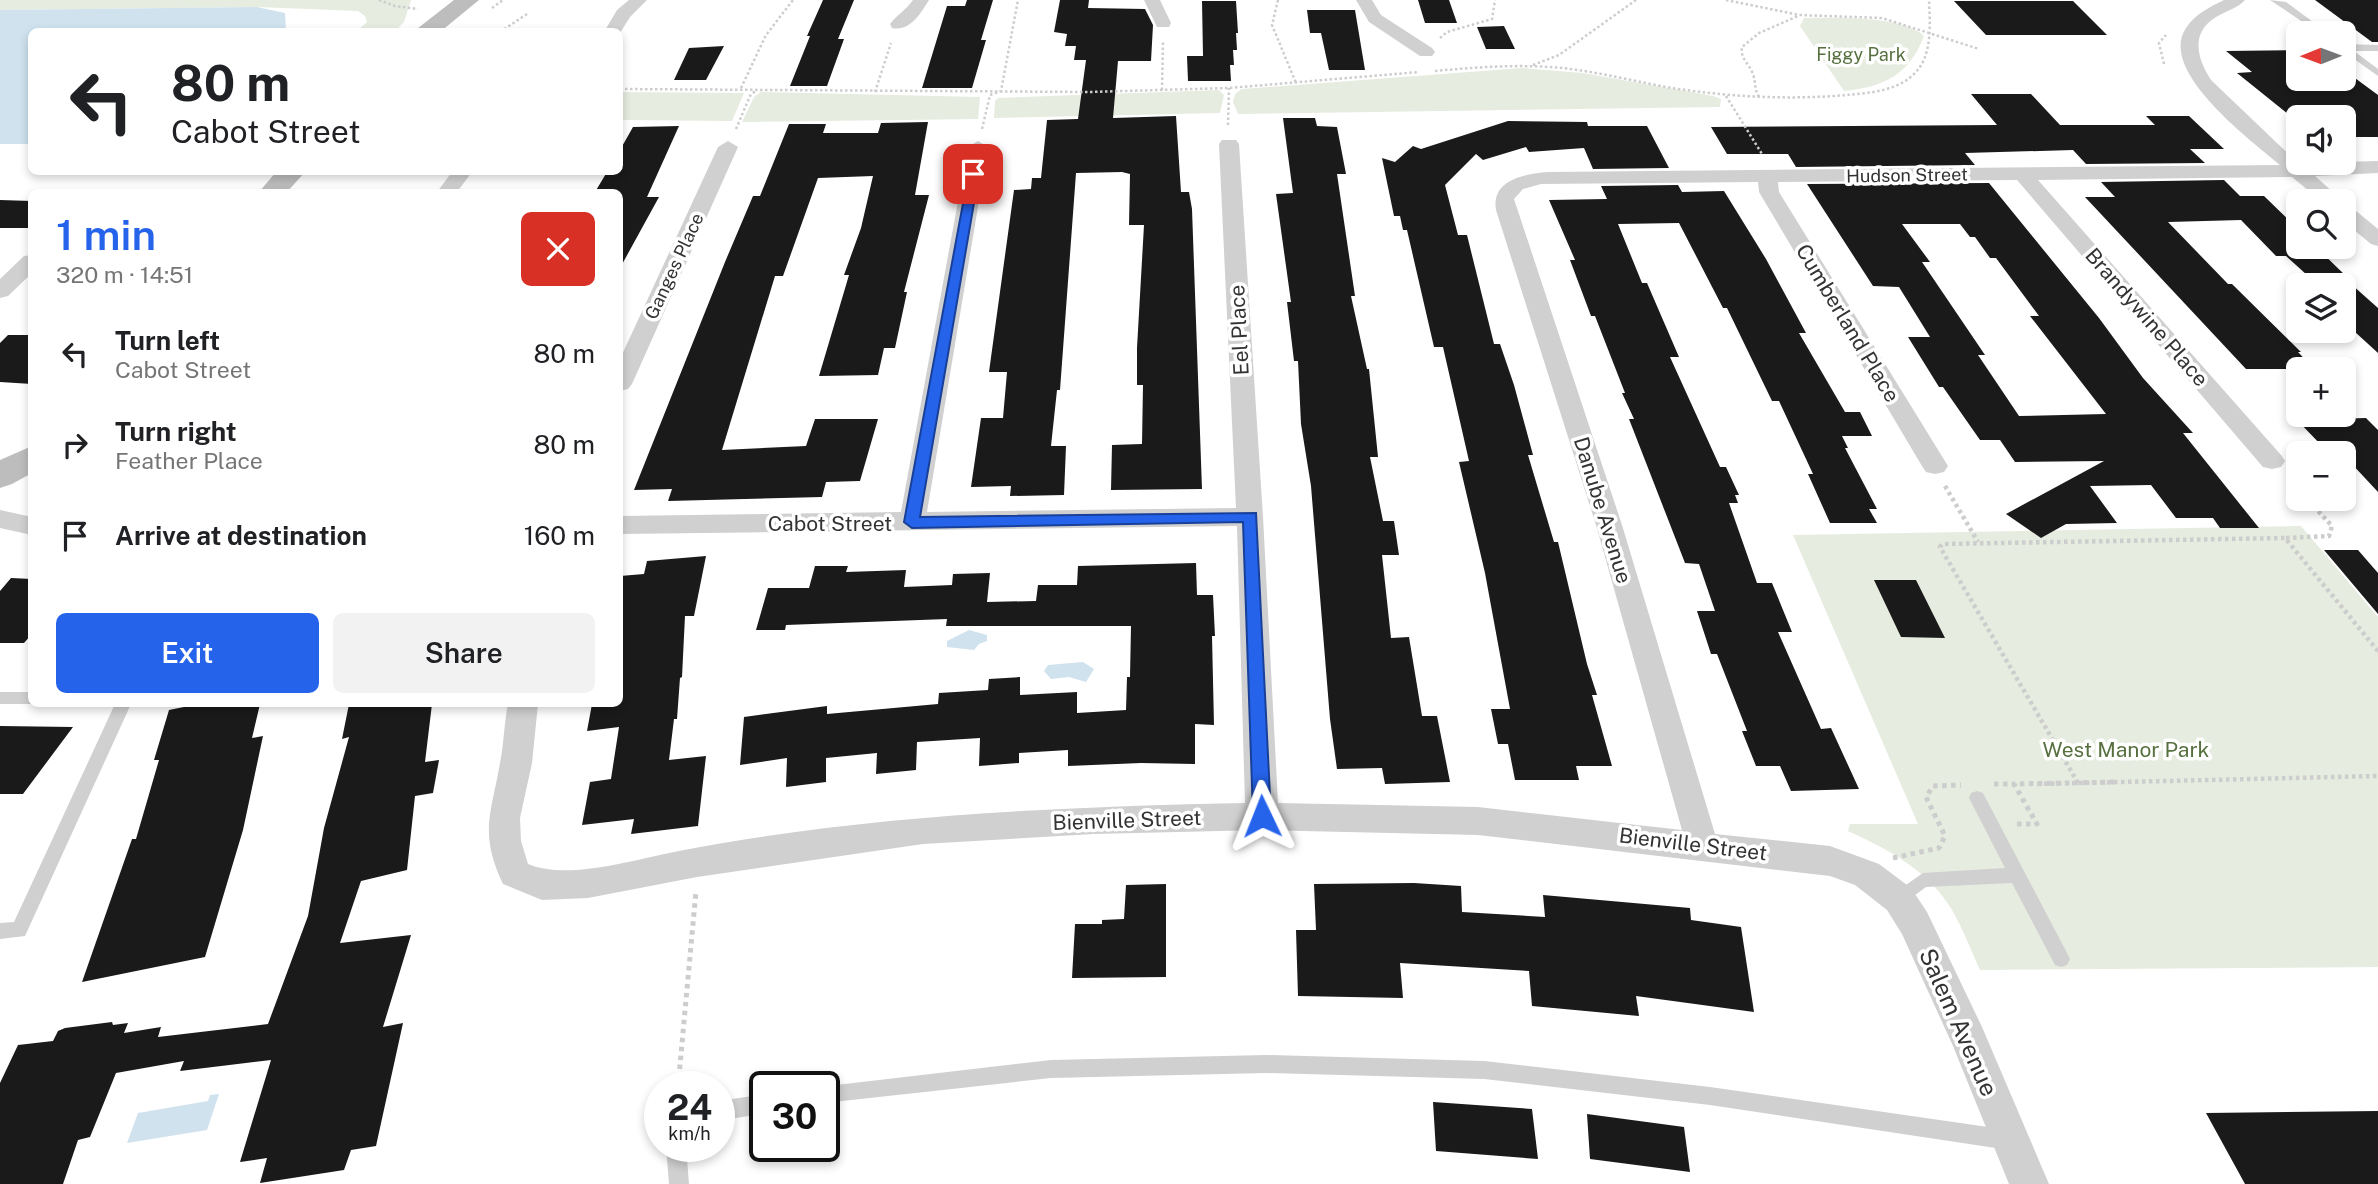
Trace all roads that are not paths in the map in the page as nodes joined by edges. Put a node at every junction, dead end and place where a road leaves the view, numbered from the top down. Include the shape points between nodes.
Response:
1 (468, 0) edge
2 (639, 0) edge
3 (921, 0) edge
4 (1152, 0) edge
5 (1364, 0) edge
6 (2237, 0) edge
7 (2274, 0) edge
8 (2307, 21) edge
9 (1163, 23) road end
10 (898, 24) road end
11 (430, 28) edge
12 (614, 28) edge
13 (2356, 48) edge
14 (2378, 48) edge
15 (1426, 52) road end
16 (2356, 57) edge
17 (2378, 73) edge
18 (1229, 144) road end
19 (728, 147) road end
20 (978, 147) road end
21 (2286, 161) edge
22 (2378, 167) edge
23 (2356, 168) edge
24 (2286, 170) edge
25 (2022, 174) junction
26 (288, 175) edge
27 (2302, 175) edge
28 (1766, 177) junction
29 (1519, 183) joint
30 (275, 189) edge
31 (2319, 189) edge
32 (2356, 221) edge
33 (2378, 240) edge
34 (0, 258) edge
35 (28, 259) edge
36 (28, 263) edge
37 (0, 290) edge
38 (623, 377) edge
39 (28, 459) edge
40 (2272, 461) dead end
41 (1935, 466) road end
42 (0, 476) edge
43 (1250, 517) junction
44 (0, 519) edge
45 (912, 522) junction
46 (28, 525) edge
47 (623, 525) edge
48 (0, 698) edge
49 (28, 698) edge
50 (122, 707) edge
51 (523, 707) edge
52 (1979, 789) road end
53 (1262, 816) junction
54 (1701, 844) junction
55 (1867, 874) joint
56 (2015, 875) junction
57 (1899, 899) junction
58 (0, 931) edge
59 (2061, 959) dead end
60 (840, 1092) edge
61 (2011, 1140) junction
62 (677, 1162) edge
63 (679, 1184) edge
64 (2029, 1184) edge

1 - 11 street
2 - 12 street
3 - 10 street
4 - 9 street
5 - 15 street via 1375,18
6 - 21 street via 2196,24 2188,40 2189,59 2218,101
7 - 8 lane
13 - 14 lane
16 - 17 lane
18 - 43 street, Eel Place
19 - 38 street, Ganges Place
20 - 45 street
22 - 23 street, Hudson Street
24 - 25 street, Hudson Street
25 - 28 street, Hudson Street
25 - 40 street, Brandywine Place
26 - 30 street
27 - 31 street
28 - 29 street, Hudson Street via 1548,178
28 - 41 street, Cumberland Place via 1769,192
29 - 54 street, Danube Avenue via 1507,192 1506,210 1609,525
32 - 33 street
34 - 35 street
36 - 37 street
39 - 42 street
43 - 45 street, Cabot Street
43 - 53 street, Eel Place
44 - 46 street
45 - 47 street, Cabot Street
48 - 49 lane
50 - 58 lane via 19,930
51 - 53 street, Bienville Street via 516,764 501,820 503,846 515,874 542,885 588,883 697,862 923,830
52 - 56 lane
53 - 54 street, Bienville Street via 1478,821
54 - 55 street, Bienville Street via 1830,861
55 - 57 street, Salem Avenue
56 - 57 lane via 1923,880
56 - 59 lane
57 - 61 street, Salem Avenue via 1915,923
60 - 61 lane via 1051,1069 1266,1064 1484,1070 1710,1096
61 - 64 street, Salem Avenue
62 - 63 lane

